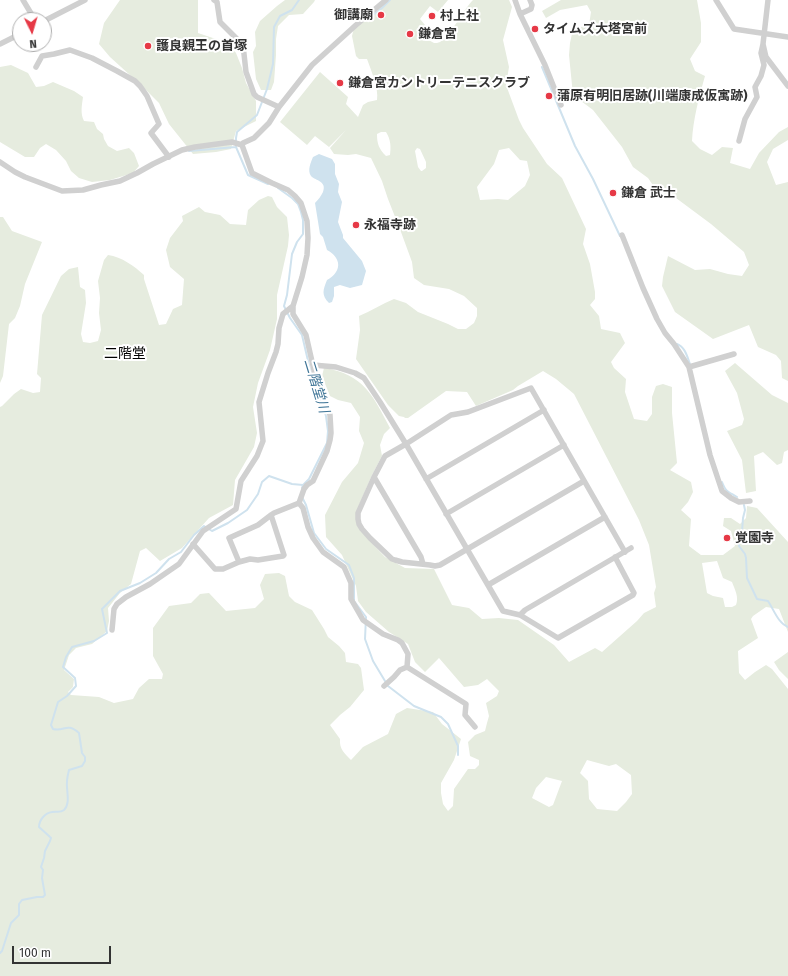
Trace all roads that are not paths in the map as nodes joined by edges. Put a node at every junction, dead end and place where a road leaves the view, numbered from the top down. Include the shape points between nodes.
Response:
1 (23, 0) edge
2 (85, 0) edge
3 (386, 0) edge
4 (515, 0) edge
5 (530, 0) edge
6 (716, 0) edge
7 (768, 0) edge
8 (216, 1) edge
9 (30, 12) edge
10 (520, 14) junction
11 (52, 17) edge
12 (765, 33) junction
13 (12, 38) edge
14 (788, 38) edge
15 (0, 44) edge
16 (763, 44) junction
17 (36, 67) dead end
18 (788, 86) edge
19 (561, 105) dead end
20 (278, 107) junction
21 (739, 142) dead end
22 (242, 146) junction
23 (169, 157) junction
24 (0, 162) edge
25 (622, 235) dead end
26 (293, 306) junction
27 (734, 354) dead end
28 (313, 365) junction
29 (689, 367) junction
30 (544, 410) junction
31 (406, 444) junction
32 (564, 445) junction
33 (374, 477) junction
34 (426, 479) junction
35 (584, 482) junction
36 (301, 499) junction
37 (750, 501) dead end
38 (446, 514) junction
39 (271, 515) junction
40 (605, 517) junction
41 (193, 544) junction
42 (631, 548) dead end
43 (467, 549) junction
44 (625, 552) junction
45 (615, 557) junction
46 (239, 562) junction
47 (423, 564) junction
48 (488, 585) junction
49 (520, 615) junction
50 (112, 630) dead end
51 (407, 667) junction
52 (384, 686) dead end
53 (475, 727) dead end

1 - 9 street
2 - 11 street
3 - 20 street via 312,65
4 - 10 street
5 - 10 street via 532,9
6 - 12 street via 734,28
7 - 12 street
8 - 20 street via 220,22 243,45 248,81 254,94
10 - 19 street
12 - 14 street
12 - 16 street
13 - 15 street
16 - 18 street via 766,57
16 - 21 street via 761,53 764,66 755,87 757,97 745,119
17 - 23 street via 42,56 70,50 92,58 135,81 146,96 159,124 151,133
20 - 22 street via 269,123
22 - 23 street via 232,142 195,147
22 - 26 street via 252,173 295,196 301,203 307,221 307,255
23 - 24 street via 120,181 69,191 62,191 25,177
25 - 29 street via 657,319
26 - 28 street via 292,314 306,335
26 - 41 street via 283,314 276,352 259,402 263,441 241,481 236,509 203,531
27 - 29 street
28 - 31 street via 336,367 355,372 364,378
28 - 36 street via 330,415 330,440 327,451
29 - 37 street via 710,455 722,491 739,502
30 - 31 street via 531,388 468,412 451,415
30 - 32 street
30 - 34 street
31 - 33 street via 385,456
31 - 34 street
32 - 35 street
32 - 38 street
33 - 47 street
33 - 47 street via 358,513 359,524 392,559
34 - 38 street
35 - 40 street
35 - 43 street
36 - 39 street
36 - 51 street via 313,538 323,552 344,567 351,583 352,603 363,620 402,643 408,654
38 - 43 street
39 - 46 street via 258,525 229,538
39 - 46 street via 284,555
40 - 44 street
40 - 48 street
41 - 46 street via 215,569
41 - 50 street via 180,564 117,604 114,609
42 - 44 street
43 - 47 street via 440,565
43 - 48 street
44 - 45 street
45 - 49 street
45 - 49 street via 633,594 558,638
48 - 49 street via 503,611
51 - 52 street via 400,670
51 - 53 street via 466,704 465,715

